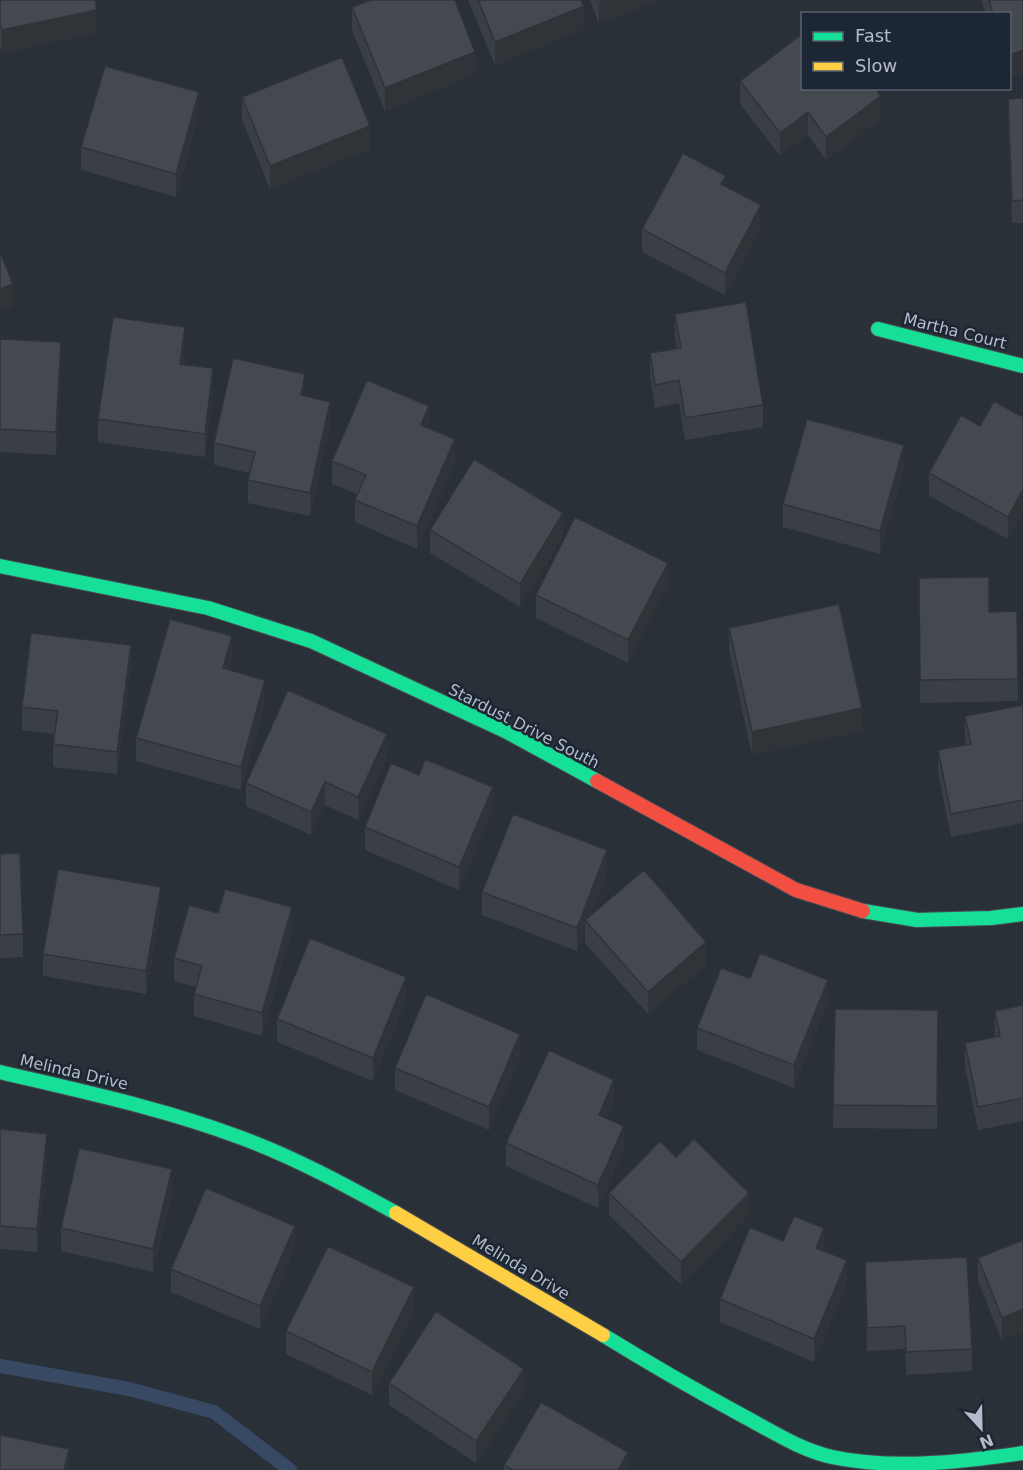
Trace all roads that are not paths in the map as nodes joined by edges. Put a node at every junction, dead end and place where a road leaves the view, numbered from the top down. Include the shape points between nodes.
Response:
1 (878, 329) dead end
2 (1023, 366) edge
3 (0, 566) edge
4 (1023, 914) edge
5 (0, 1072) edge
6 (1023, 1453) edge

1 - 2 street, Martha Court
3 - 4 street, Stardust Drive South via 208,608 311,641 507,732 796,890 856,910 917,920
5 - 6 street, Melinda Drive via 142,1105 232,1133 313,1168 438,1236 681,1382 793,1444 843,1460 905,1464 982,1460

